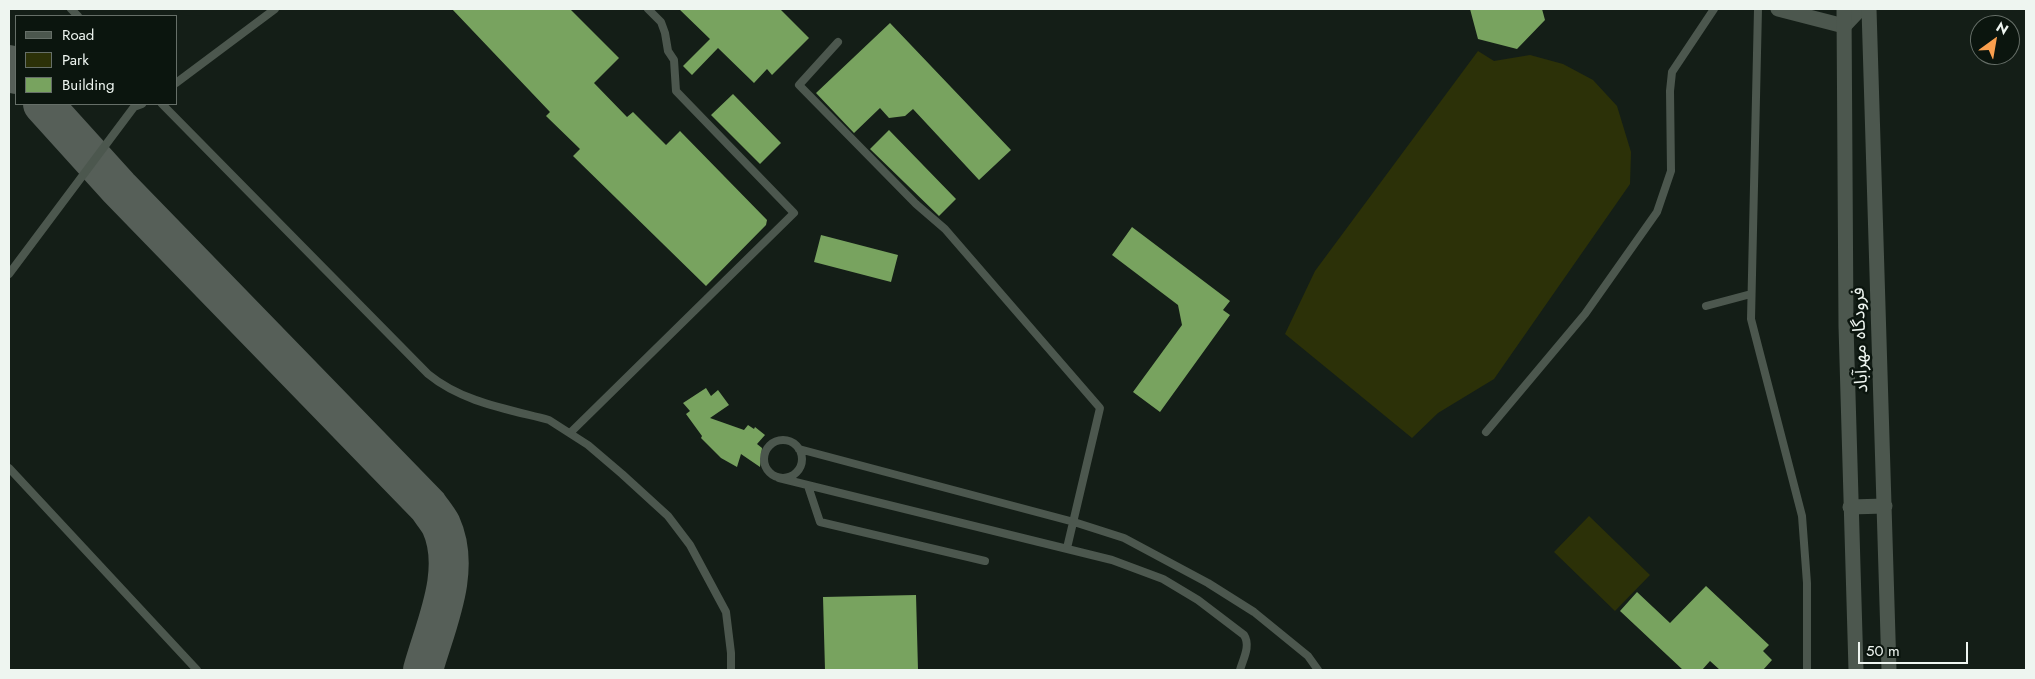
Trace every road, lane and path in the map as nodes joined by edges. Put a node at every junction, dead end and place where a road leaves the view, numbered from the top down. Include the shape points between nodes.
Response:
1 (275, 9) edge
2 (648, 9) edge
3 (1714, 9) edge
4 (1758, 9) edge
5 (1778, 9) edge
6 (1844, 9) edge
7 (1860, 9) edge
8 (1869, 9) edge
9 (1844, 26) junction
10 (838, 42) dead end
11 (178, 82) edge
12 (140, 105) edge
13 (163, 105) edge
14 (9, 274) edge
15 (1751, 294) junction
16 (1706, 306) dead end
17 (1486, 432) dead end
18 (570, 433) junction
19 (799, 449) junction
20 (9, 468) edge
21 (779, 478) junction
22 (808, 486) junction
23 (1885, 506) junction
24 (1850, 507) junction
25 (1074, 522) junction
26 (1067, 548) junction
27 (985, 561) dead end
28 (197, 670) edge
29 (730, 670) edge
30 (1240, 670) edge
31 (1318, 670) edge
32 (1807, 670) edge
33 (1856, 670) edge
34 (1889, 670) edge

1 - 11 lane
2 - 18 lane via 661,22 666,33 668,51 674,60 676,91 794,213
3 - 17 lane via 1672,72 1672,171 1657,212 1585,314
4 - 15 lane
5 - 9 main road
6 - 9 main road, فرودگاه مهرآباد
7 - 9 main road
8 - 23 main road, فرودگاه مهرآباد
9 - 24 main road, فرودگاه مهرآباد
10 - 25 lane via 799,85 916,204 945,229 1100,408
12 - 14 lane via 134,108
13 - 18 lane via 444,388 549,420
15 - 16 lane
15 - 32 lane via 1751,319 1802,516 1807,584
18 - 29 lane via 588,444 668,516 690,545 726,612 732,653
19 - 21 lane via 802,463 798,470 786,478
19 - 21 lane via 780,440 767,448 764,462 767,469
19 - 25 lane
20 - 28 lane
21 - 22 lane
22 - 26 lane
22 - 27 lane via 820,522
23 - 24 main road
23 - 34 main road, فرودگاه مهرآباد
24 - 33 main road, فرودگاه مهرآباد
25 - 26 lane
25 - 31 lane via 1124,538 1208,583 1254,612 1308,656
26 - 30 lane via 1121,563 1198,600 1244,635 1247,647

